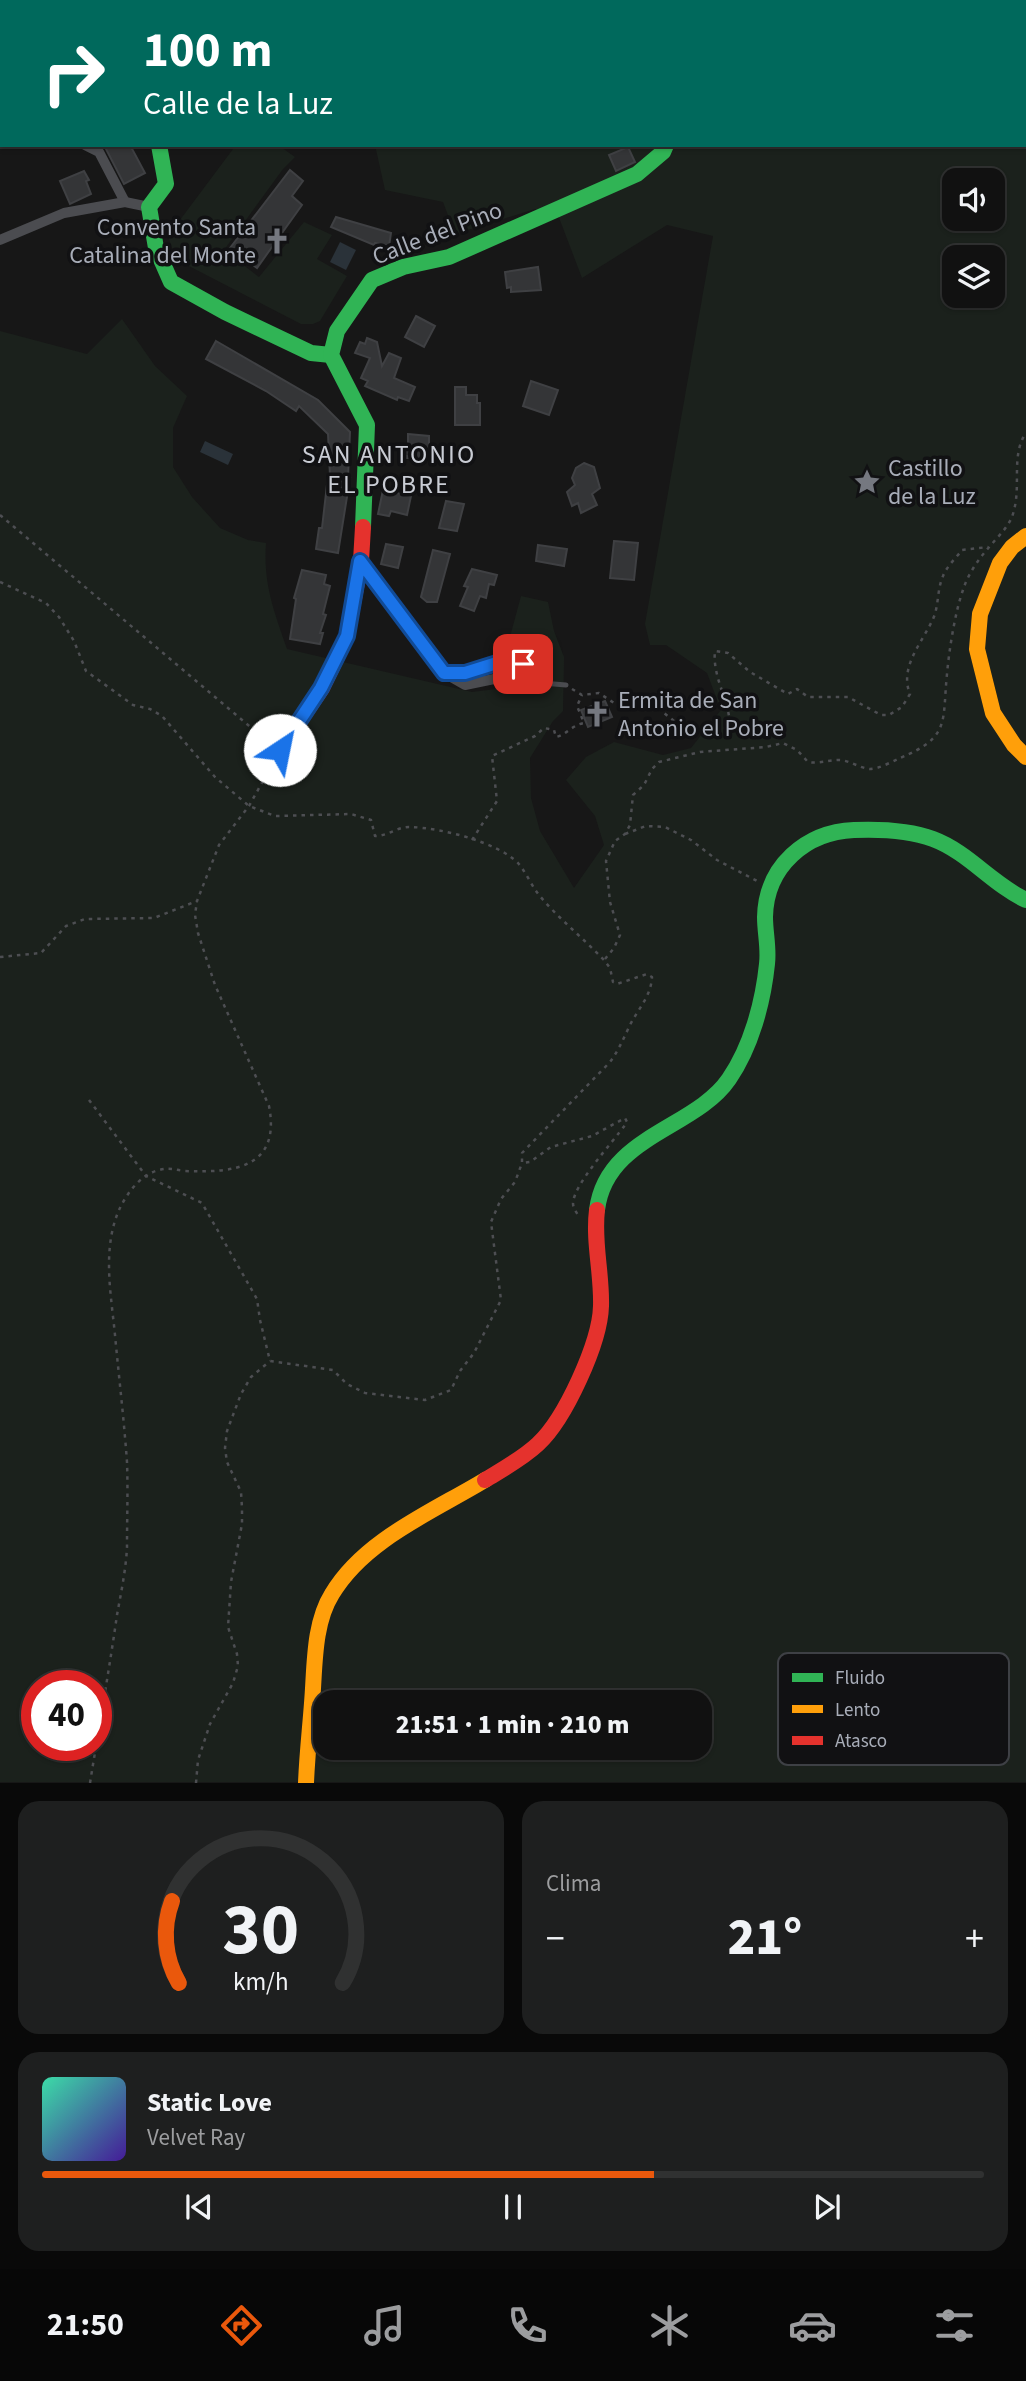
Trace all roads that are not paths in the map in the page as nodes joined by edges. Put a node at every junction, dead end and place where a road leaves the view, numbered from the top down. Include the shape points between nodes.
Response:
1 (89, 147) edge
2 (159, 147) edge
3 (665, 147) edge
4 (125, 202) junction
5 (149, 207) junction
6 (0, 240) edge
7 (331, 355) junction
8 (1026, 536) edge
9 (360, 561) junction
10 (526, 651) dead end
11 (500, 662) junction
12 (547, 665) dead end
13 (444, 673) junction
14 (494, 679) joint
15 (566, 685) road end
16 (280, 750) road end
17 (1026, 757) edge
18 (1026, 900) edge
19 (306, 1783) edge

1 - 4 street via 99,152
2 - 5 street via 166,184
3 - 7 street, Calle del Pino via 637,174 449,257 402,267 372,280 337,331
4 - 5 street
4 - 6 street via 64,212
5 - 7 street via 156,248 171,282 311,353
7 - 9 street via 367,425
8 - 17 street via 1000,563 979,614 977,649 993,713
9 - 13 street
9 - 16 street via 347,636 321,688
10 - 11 lane
11 - 12 lane
11 - 13 lane via 465,673
13 - 14 street via 465,685
14 - 15 lane
18 - 19 street via 1005,891 934,840 839,831 820,836 787,859 771,888 765,915 765,975 738,1068 716,1095 634,1147 599,1197 602,1317 598,1335 555,1423 541,1442 516,1461 368,1552 331,1594 316,1661

